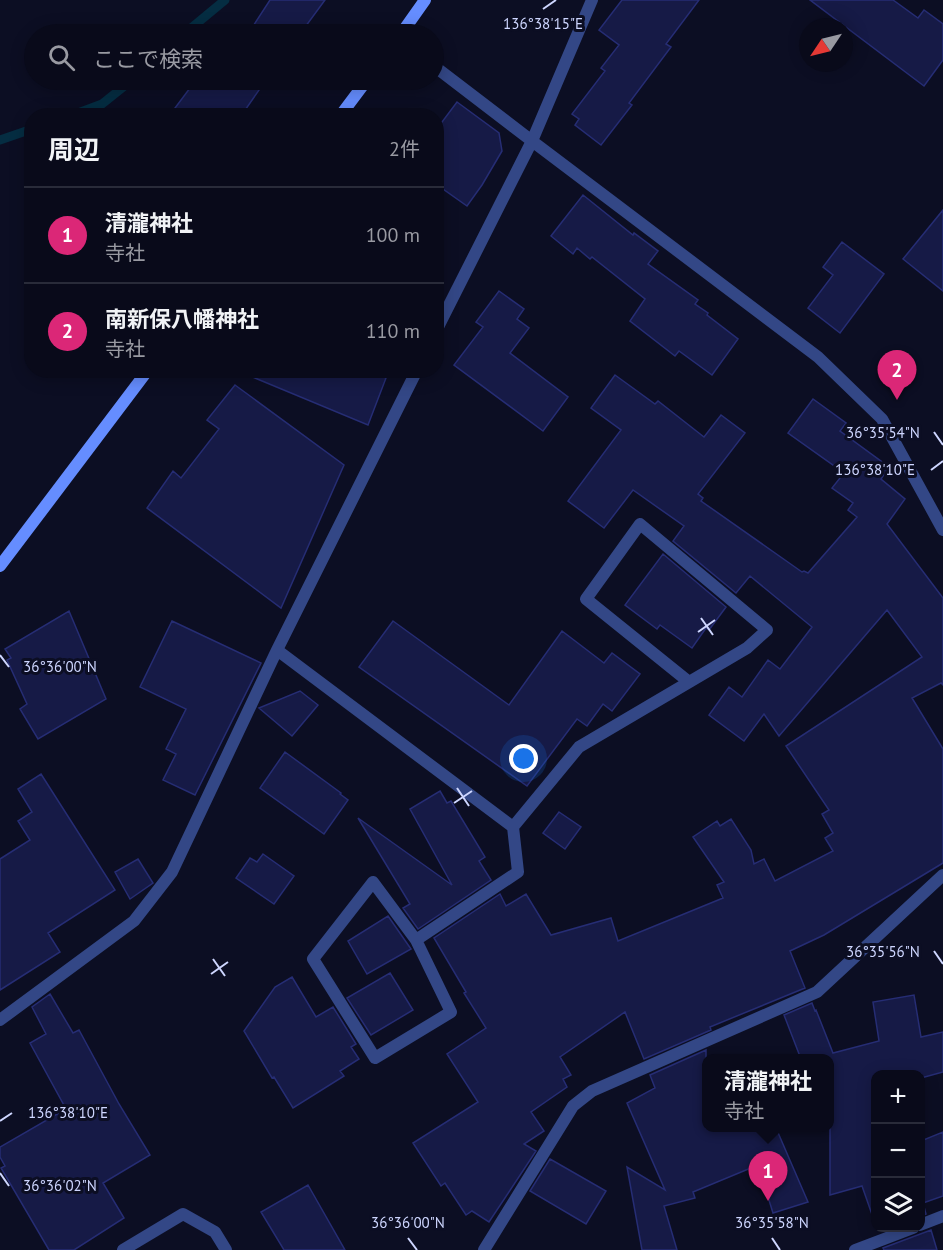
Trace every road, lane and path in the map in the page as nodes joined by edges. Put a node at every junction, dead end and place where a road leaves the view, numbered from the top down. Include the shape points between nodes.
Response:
1 (425, 0) edge
2 (592, 0) edge
3 (408, 24) edge
4 (444, 74) edge
5 (360, 90) edge
6 (346, 108) edge
7 (532, 141) junction
8 (444, 315) edge
9 (142, 378) edge
10 (413, 378) edge
11 (943, 530) edge
12 (0, 566) edge
13 (277, 650) junction
14 (689, 682) junction
15 (513, 827) junction
16 (943, 875) edge
17 (416, 940) junction
18 (0, 1020) edge
19 (943, 1216) edge
20 (925, 1223) edge
21 (900, 1232) edge
22 (123, 1250) edge
23 (225, 1250) edge
24 (484, 1250) edge
25 (855, 1250) edge

1 - 3 main road
2 - 7 street
4 - 7 street
5 - 6 main road
7 - 8 street
7 - 11 street via 826,365 882,419
9 - 12 main road
10 - 13 street
13 - 15 street
13 - 18 street via 172,872 134,921
14 - 14 street via 747,648 767,630 640,525 586,599
14 - 15 street via 579,747
15 - 17 street via 518,872
16 - 24 street via 817,992 592,1091 573,1106
17 - 17 street via 451,1012 375,1058 313,959 373,882
19 - 20 street
21 - 25 street
22 - 23 street via 183,1214 215,1232

